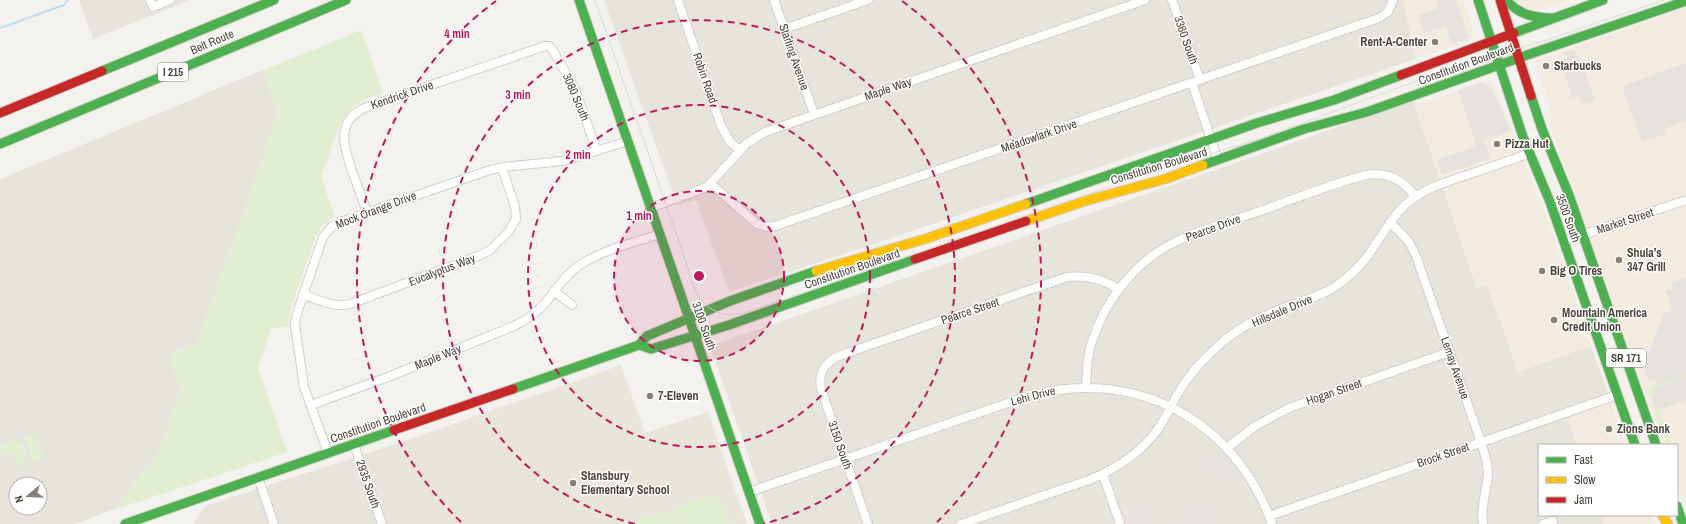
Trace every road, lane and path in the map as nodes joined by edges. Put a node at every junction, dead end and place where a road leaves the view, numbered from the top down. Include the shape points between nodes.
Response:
1 (150, 0) edge
2 (170, 0) edge
3 (274, 0) edge
4 (346, 0) edge
5 (579, 0) edge
6 (678, 0) edge
7 (774, 0) edge
8 (868, 0) edge
9 (1145, 0) edge
10 (1172, 0) edge
11 (1393, 0) edge
12 (1478, 0) edge
13 (1500, 0) edge
14 (1506, 0) edge
15 (1603, 0) edge
16 (1686, 1) edge
17 (1554, 18) junction
18 (784, 29) junction
19 (1510, 34) junction
20 (1492, 42) junction
21 (550, 46) joint
22 (1518, 58) junction
23 (1499, 65) junction
24 (1196, 82) junction
25 (0, 113) edge
26 (814, 114) junction
27 (1211, 139) junction
28 (628, 141) junction
29 (0, 144) edge
30 (740, 150) junction
31 (597, 151) junction
32 (1530, 153) junction
33 (1218, 160) junction
34 (502, 167) junction
35 (711, 184) junction
36 (1415, 196) junction
37 (1684, 203) edge
38 (650, 208) junction
39 (367, 212) junction
40 (1390, 222) junction
41 (660, 234) junction
42 (1583, 235) junction
43 (1564, 241) junction
44 (1118, 289) junction
45 (554, 291) junction
46 (303, 294) junction
47 (572, 304) dead end
48 (689, 319) junction
49 (694, 335) junction
50 (639, 345) junction
51 (1450, 352) junction
52 (824, 366) joint
53 (1086, 387) junction
54 (1617, 395) junction
55 (311, 405) junction
56 (1171, 407) junction
57 (1481, 442) junction
58 (354, 444) junction
59 (1635, 444) edge
60 (1656, 444) edge
61 (1227, 448) junction
62 (328, 453) junction
63 (845, 459) junction
64 (1104, 474) junction
65 (258, 477) junction
66 (749, 492) junction
67 (1678, 509) edge
68 (1662, 516) edge
69 (1270, 520) edge
70 (1553, 520) dead end
71 (125, 524) edge
72 (274, 524) edge
73 (382, 524) edge
74 (760, 524) edge
75 (868, 524) edge
76 (961, 524) edge
77 (1120, 524) edge
78 (1483, 524) edge
79 (1543, 524) edge
80 (1668, 524) edge
81 (1683, 524) edge

1 - 2 street via 153,7
3 - 25 main road, Belt Route / I 215
4 - 29 main road, Belt Route / I 215
5 - 28 main road, 3100 South
6 - 30 street, Robin Road via 721,126 730,142
7 - 18 street, Starling Avenue
8 - 18 street
9 - 26 street, Maple Way
10 - 24 street, 3360 South
11 - 24 street, Meadowlark Drive via 1388,12 1379,18
12 - 20 main road, 3500 South / SR 171
13 - 19 main road, 3500 South / SR 171
14 - 17 main road via 1520,13 1540,18
15 - 17 main road, Constitution Boulevard
16 - 22 main road, Constitution Boulevard
17 - 19 main road, Constitution Boulevard
18 - 26 street, Starling Avenue
19 - 20 main road, Constitution Boulevard
19 - 22 main road, 3500 South / SR 171
20 - 23 main road, 3500 South / SR 171
20 - 27 main road, Constitution Boulevard via 1334,100
21 - 31 street, 3080 South via 574,87
21 - 39 street, Kendrick Drive via 375,104 355,114 346,127 344,145
22 - 23 main road, Constitution Boulevard
22 - 42 main road, 3500 South / SR 171 via 1542,130
23 - 32 main road, 3500 South / SR 171
23 - 33 main road, Constitution Boulevard
24 - 27 street, 3360 South
24 - 35 street, Meadowlark Drive via 775,226 757,224
26 - 30 street, Maple Way via 764,132
27 - 33 street, 3360 South
27 - 48 main road, Constitution Boulevard via 928,238 830,266 730,301
28 - 31 street, Mock Orange Drive
28 - 38 main road, 3100 South
30 - 35 street, Maple Way
31 - 34 street, Mock Orange Drive via 563,161
32 - 36 street, Hillsdale Drive via 1444,183
32 - 43 main road, 3500 South / SR 171
33 - 49 main road, Constitution Boulevard via 1149,184 1086,201 729,326
34 - 39 street, Mock Orange Drive
34 - 46 street, Eucalyptus Way via 515,207 516,219 511,229 489,250 350,304 334,305
35 - 38 street, Maple Way
36 - 40 street, Hillsdale Drive
36 - 44 street, Pearce Drive via 1402,182 1392,177 1373,174 1359,177 1177,241 1149,258
37 - 42 street, Market Street
38 - 41 main road, 3100 South
39 - 46 street, Mock Orange Drive via 338,223 325,233
40 - 51 street, Lemay Avenue via 1413,249
40 - 56 street, Hillsdale Drive via 1366,258 1343,282 1320,295 1256,320 1220,344 1200,363
41 - 45 street, Maple Way via 592,258 570,272
41 - 48 main road, 3100 South
42 - 43 street, Market Street
42 - 60 main road, 3500 South / SR 171
43 - 54 main road, 3500 South / SR 171
44 - 52 street, Pearce Street via 1105,281 1092,278 1067,278 840,356
44 - 53 street, Pearce Drive via 1092,339
45 - 47 street
45 - 55 street, Maple Way via 535,313 514,326 376,382
46 - 55 street, Mock Orange Drive via 295,331 304,387
48 - 49 main road, 3100 South
48 - 50 main road, Constitution Boulevard via 647,336
49 - 50 main road, Constitution Boulevard via 651,349
49 - 66 main road, 3100 South
50 - 58 main road, Constitution Boulevard
51 - 57 street, Lemay Avenue
51 - 61 street, Hogan Street via 1289,408 1255,426
52 - 63 street, 3150 South via 820,377 821,389
53 - 56 street, Lehi Drive via 1134,393
53 - 63 street, Lehi Drive via 1056,389 1030,395
54 - 57 street, Brock Street
54 - 59 main road, 3500 South / SR 171
55 - 62 street, Mock Orange Drive
56 - 61 street, Lehi Drive via 1207,430
56 - 64 street, Hillsdale Drive via 1144,446
57 - 69 street, Brock Street
57 - 78 street, Lemay Avenue via 1487,469
58 - 62 main road, Constitution Boulevard
58 - 73 street, 2935 South
61 - 69 street, Lehi Drive via 1252,481
62 - 65 main road, Constitution Boulevard
63 - 66 street, Lehi Drive
63 - 75 street, 3150 South
64 - 76 street, Hillsdale Drive
64 - 77 street
65 - 71 main road, Constitution Boulevard
65 - 72 street
66 - 74 main road, 3100 South
67 - 81 main road
68 - 80 main road
70 - 79 street

